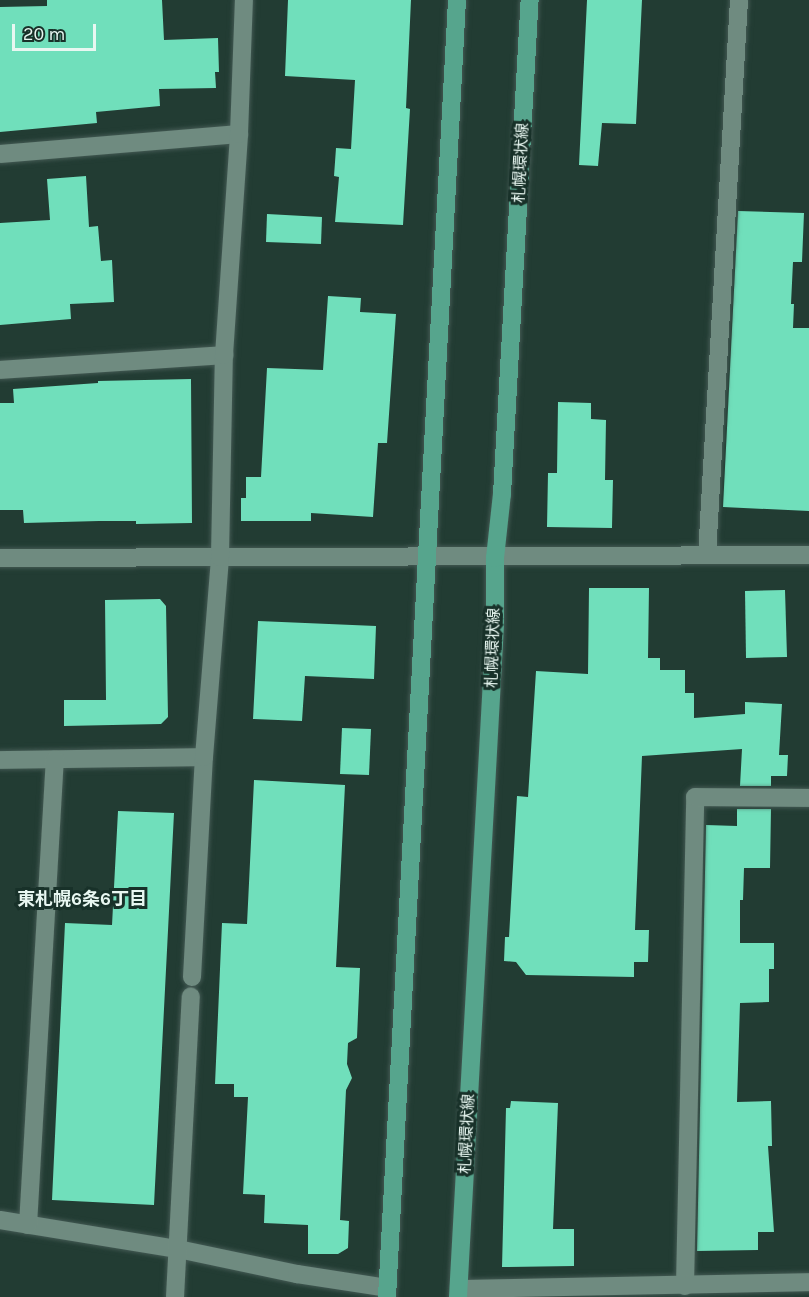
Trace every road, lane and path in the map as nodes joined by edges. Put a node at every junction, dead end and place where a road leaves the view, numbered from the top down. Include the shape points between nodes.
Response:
1 (244, 0) edge
2 (457, 0) edge
3 (530, 0) edge
4 (739, 0) edge
5 (239, 134) junction
6 (0, 154) edge
7 (224, 355) junction
8 (0, 370) edge
9 (707, 555) junction
10 (809, 555) edge
11 (220, 557) junction
12 (0, 558) edge
13 (425, 558) junction
14 (495, 558) junction
15 (204, 757) junction
16 (0, 760) edge
17 (55, 760) junction
18 (809, 798) edge
19 (192, 977) dead end
20 (191, 996) dead end
21 (0, 1220) edge
22 (28, 1225) junction
23 (178, 1249) junction
24 (809, 1282) edge
25 (685, 1286) junction
26 (387, 1293) edge
27 (459, 1293) edge
28 (175, 1297) edge

1 - 5 street
2 - 13 main road
3 - 14 main road, 札幌環状線 via 503,482
4 - 9 street
5 - 6 street
5 - 7 street
7 - 8 street
7 - 11 street
9 - 10 street
9 - 14 street
11 - 12 street
11 - 13 street
11 - 15 street
13 - 14 street
13 - 26 main road
14 - 27 main road, 札幌環状線 via 495,624
15 - 17 street
15 - 19 street
16 - 17 street
17 - 22 street
18 - 25 street via 694,796
20 - 23 street
21 - 22 street
22 - 23 street
23 - 26 street
23 - 28 street
24 - 25 street
25 - 27 street

